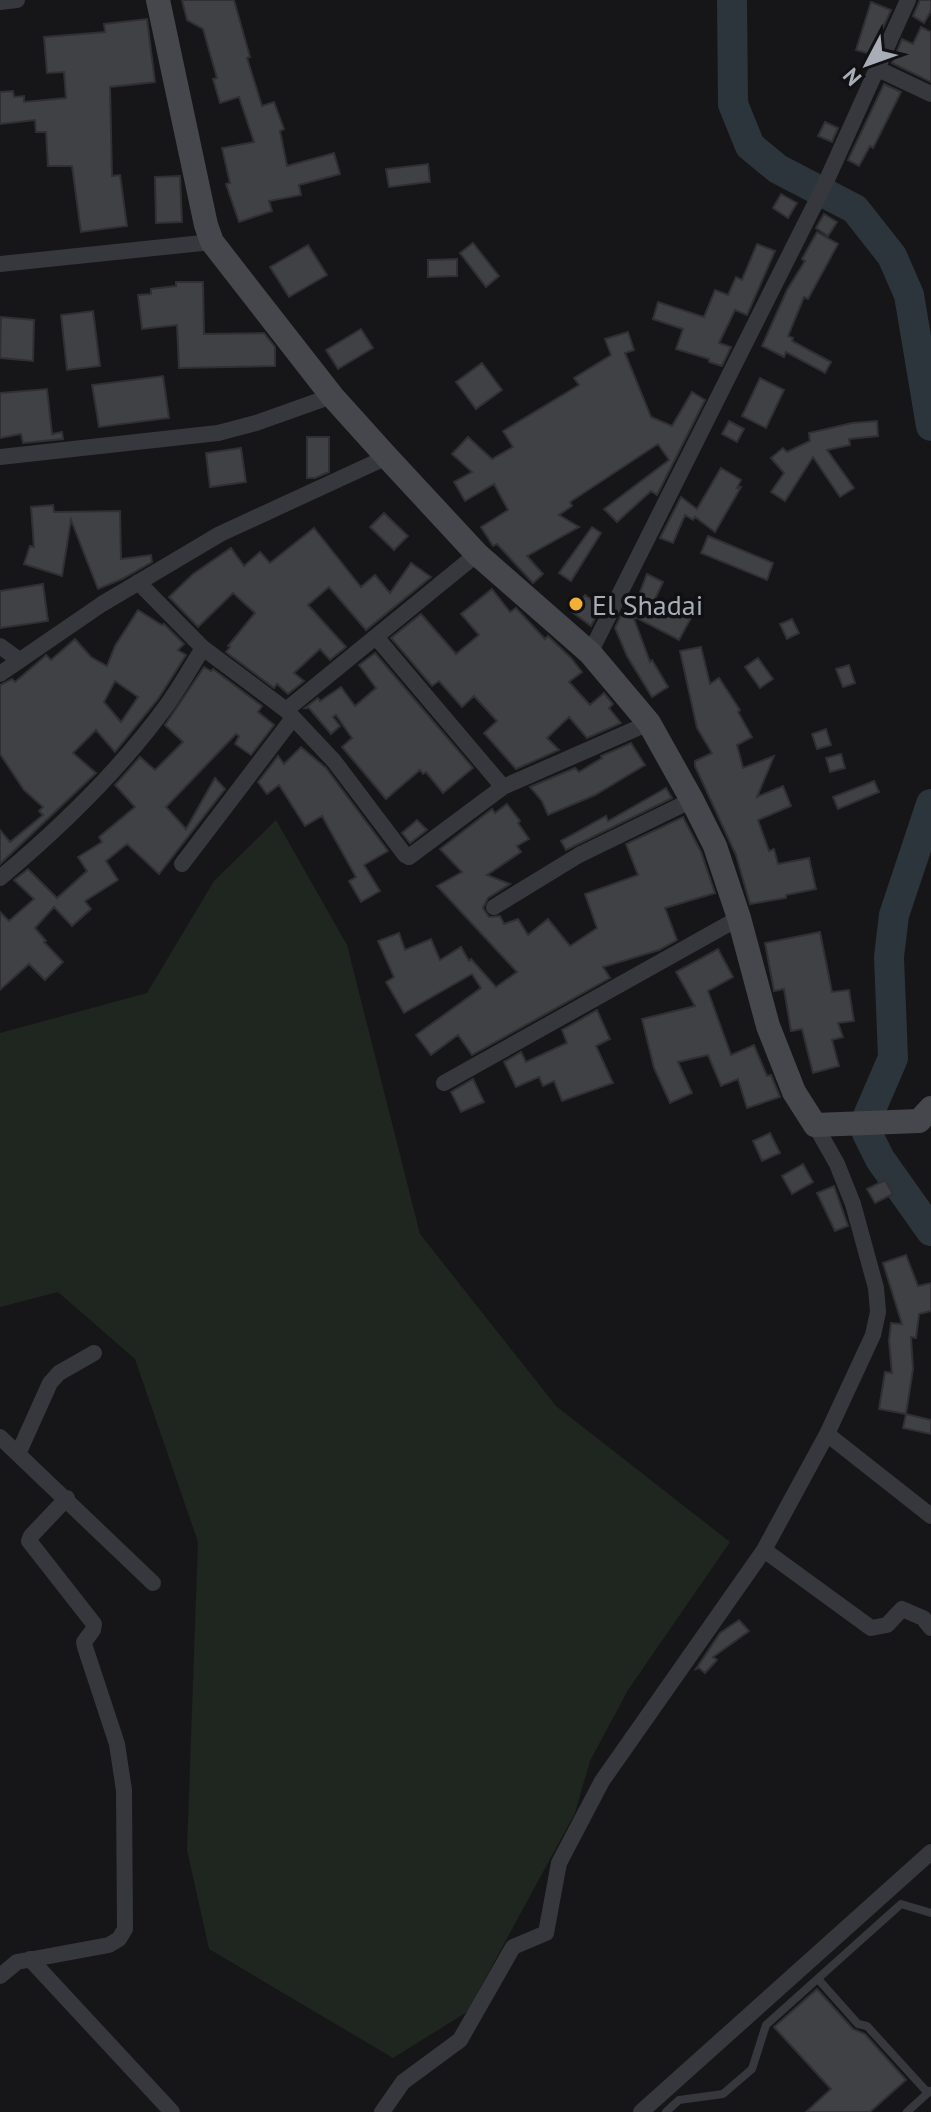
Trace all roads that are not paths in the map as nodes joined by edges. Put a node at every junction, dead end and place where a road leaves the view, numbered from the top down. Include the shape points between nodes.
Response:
1 (17, 0) edge
2 (158, 0) edge
3 (908, 0) edge
4 (0, 2) edge
5 (878, 69) junction
6 (931, 94) edge
7 (212, 242) junction
8 (0, 264) edge
9 (332, 396) junction
10 (0, 457) edge
11 (387, 457) junction
12 (477, 554) junction
13 (138, 582) junction
14 (376, 637) junction
15 (0, 646) edge
16 (203, 648) junction
17 (590, 653) junction
18 (19, 660) junction
19 (0, 674) edge
20 (289, 714) junction
21 (649, 723) junction
22 (503, 787) junction
23 (692, 800) junction
24 (182, 864) dead end
25 (0, 878) edge
26 (494, 907) dead end
27 (739, 918) junction
28 (444, 1083) dead end
29 (925, 1114) edge
30 (815, 1125) junction
31 (94, 1353) dead end
32 (827, 1434) junction
33 (0, 1437) edge
34 (18, 1454) junction
35 (67, 1498) junction
36 (931, 1516) edge
37 (764, 1550) junction
38 (153, 1583) dead end
39 (931, 1628) edge
40 (931, 1852) edge
41 (931, 1913) edge
42 (30, 1959) junction
43 (0, 1976) edge
44 (818, 1979) junction
45 (930, 2092) edge
46 (172, 2112) edge
47 (382, 2112) edge
48 (641, 2112) edge
49 (666, 2112) edge
50 (907, 2112) edge

1 - 4 street
2 - 7 street
3 - 5 street
5 - 6 street
5 - 17 street
7 - 8 street
7 - 9 street
9 - 10 street via 218,433
9 - 11 street
11 - 12 street
11 - 13 street via 220,534
12 - 14 street
12 - 17 street
13 - 16 street
13 - 18 street
14 - 20 street
14 - 22 street
15 - 18 street
16 - 20 street
16 - 25 street via 130,752
17 - 21 street
18 - 19 street
20 - 22 street via 334,761 409,857
20 - 24 street
21 - 22 street
21 - 23 street
23 - 26 street via 569,860
23 - 27 street via 715,846
27 - 28 street
27 - 30 street via 768,1026 794,1092
29 - 30 street
30 - 32 street via 853,1204 878,1312 873,1335
31 - 34 street via 50,1383
32 - 36 street
32 - 37 street
33 - 34 street
34 - 35 street
35 - 38 street
35 - 42 street via 29,1541 94,1624 84,1642 117,1744 124,1790 125,1929 109,1945
37 - 39 street via 871,1628 887,1625 902,1609
37 - 47 street via 602,1781 559,1863 546,1933 513,1947 460,2040 403,2082
40 - 48 street
41 - 44 lane via 901,1904
42 - 43 street
42 - 46 street
44 - 45 lane
44 - 49 lane via 766,2025 752,2069 723,2094 679,2100
45 - 50 lane

